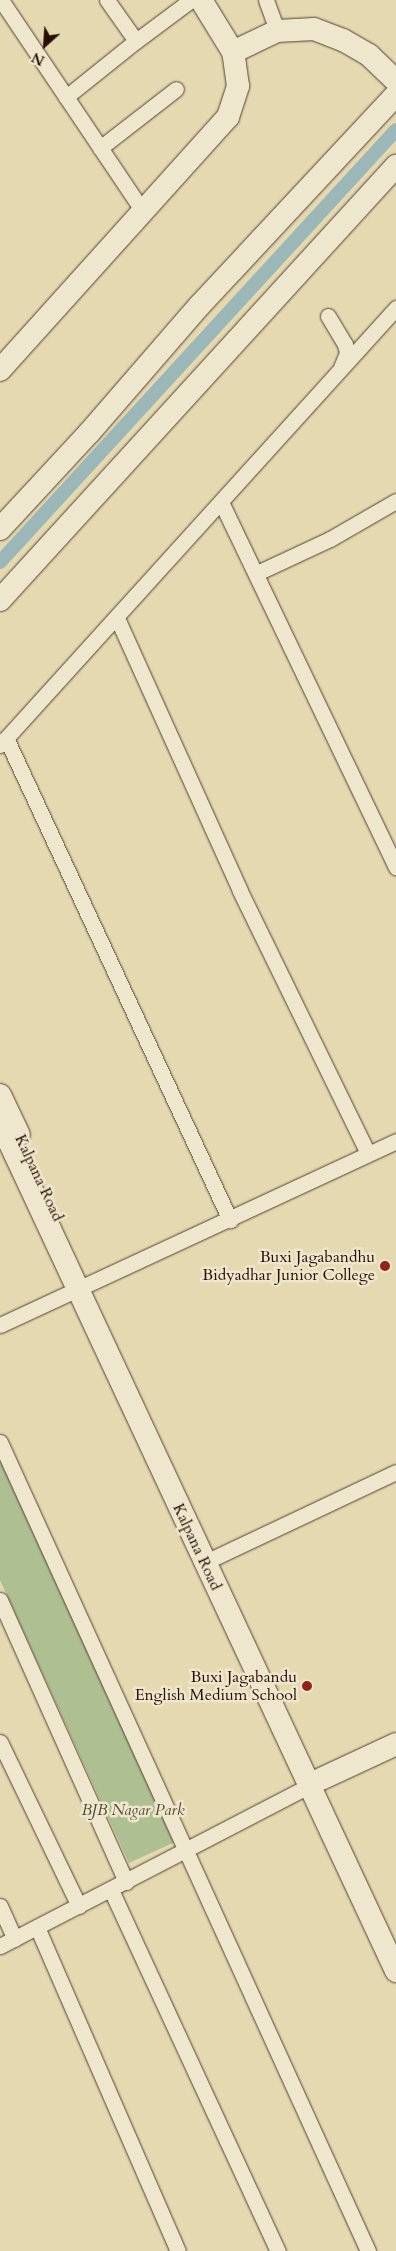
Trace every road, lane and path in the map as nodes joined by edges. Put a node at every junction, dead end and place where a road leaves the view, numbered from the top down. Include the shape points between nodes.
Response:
1 (1, 0) edge
2 (106, 0) edge
3 (191, 0) edge
4 (202, 0) edge
5 (266, 0) edge
6 (5, 16) edge
7 (277, 31) junction
8 (136, 41) junction
9 (233, 52) junction
10 (393, 70) edge
11 (176, 89) dead end
12 (396, 95) edge
13 (66, 97) junction
14 (100, 148) junction
15 (396, 166) edge
16 (144, 213) junction
17 (396, 308) edge
18 (328, 316) dead end
19 (0, 370) edge
20 (338, 372) junction
21 (396, 501) edge
22 (222, 504) junction
23 (0, 529) edge
24 (257, 573) junction
25 (0, 600) edge
26 (117, 618) junction
27 (3, 742) edge
28 (396, 867) edge
29 (0, 1095) edge
30 (0, 1122) edge
31 (396, 1141) edge
32 (368, 1154) junction
33 (230, 1220) junction
34 (83, 1287) junction
35 (0, 1325) edge
36 (0, 1442) edge
37 (396, 1472) edge
38 (216, 1557) junction
39 (0, 1600) edge
40 (0, 1742) edge
41 (396, 1744) edge
42 (314, 1783) junction
43 (185, 1852) junction
44 (126, 1882) junction
45 (111, 1890) junction
46 (0, 1906) edge
47 (79, 1906) junction
48 (37, 1927) junction
49 (15, 1939) junction
50 (396, 1939) edge
51 (0, 1946) edge
52 (396, 1971) edge
53 (178, 2251) edge
54 (278, 2251) edge
55 (368, 2251) edge

1 - 6 street
2 - 8 street
3 - 8 street
4 - 9 street
5 - 7 street
6 - 13 street
7 - 9 street
7 - 10 street via 314,28 343,40
8 - 13 street
9 - 16 street via 238,86 228,117
11 - 14 street
12 - 23 street via 200,305 90,433
13 - 14 street
14 - 16 street
15 - 25 street
16 - 19 street
17 - 20 street
18 - 20 street via 347,353
20 - 22 street
21 - 24 street via 330,539
22 - 24 street
22 - 26 street
24 - 28 street
26 - 27 street
26 - 32 street via 240,891
27 - 33 street
29 - 34 street, Kalpana Road
30 - 34 street, Kalpana Road
31 - 32 street
32 - 33 street
33 - 34 street
34 - 35 street
34 - 38 street, Kalpana Road
34 - 42 street, Kalpana Road
36 - 43 street
37 - 38 street
38 - 42 street, Kalpana Road
39 - 44 street
40 - 47 street
41 - 42 street
42 - 43 street
42 - 50 street, Kalpana Road
42 - 52 street, Kalpana Road
43 - 44 street
43 - 55 street
44 - 45 street
45 - 47 street
45 - 54 street
46 - 49 street
47 - 48 street
48 - 49 street
48 - 53 street
49 - 51 street

